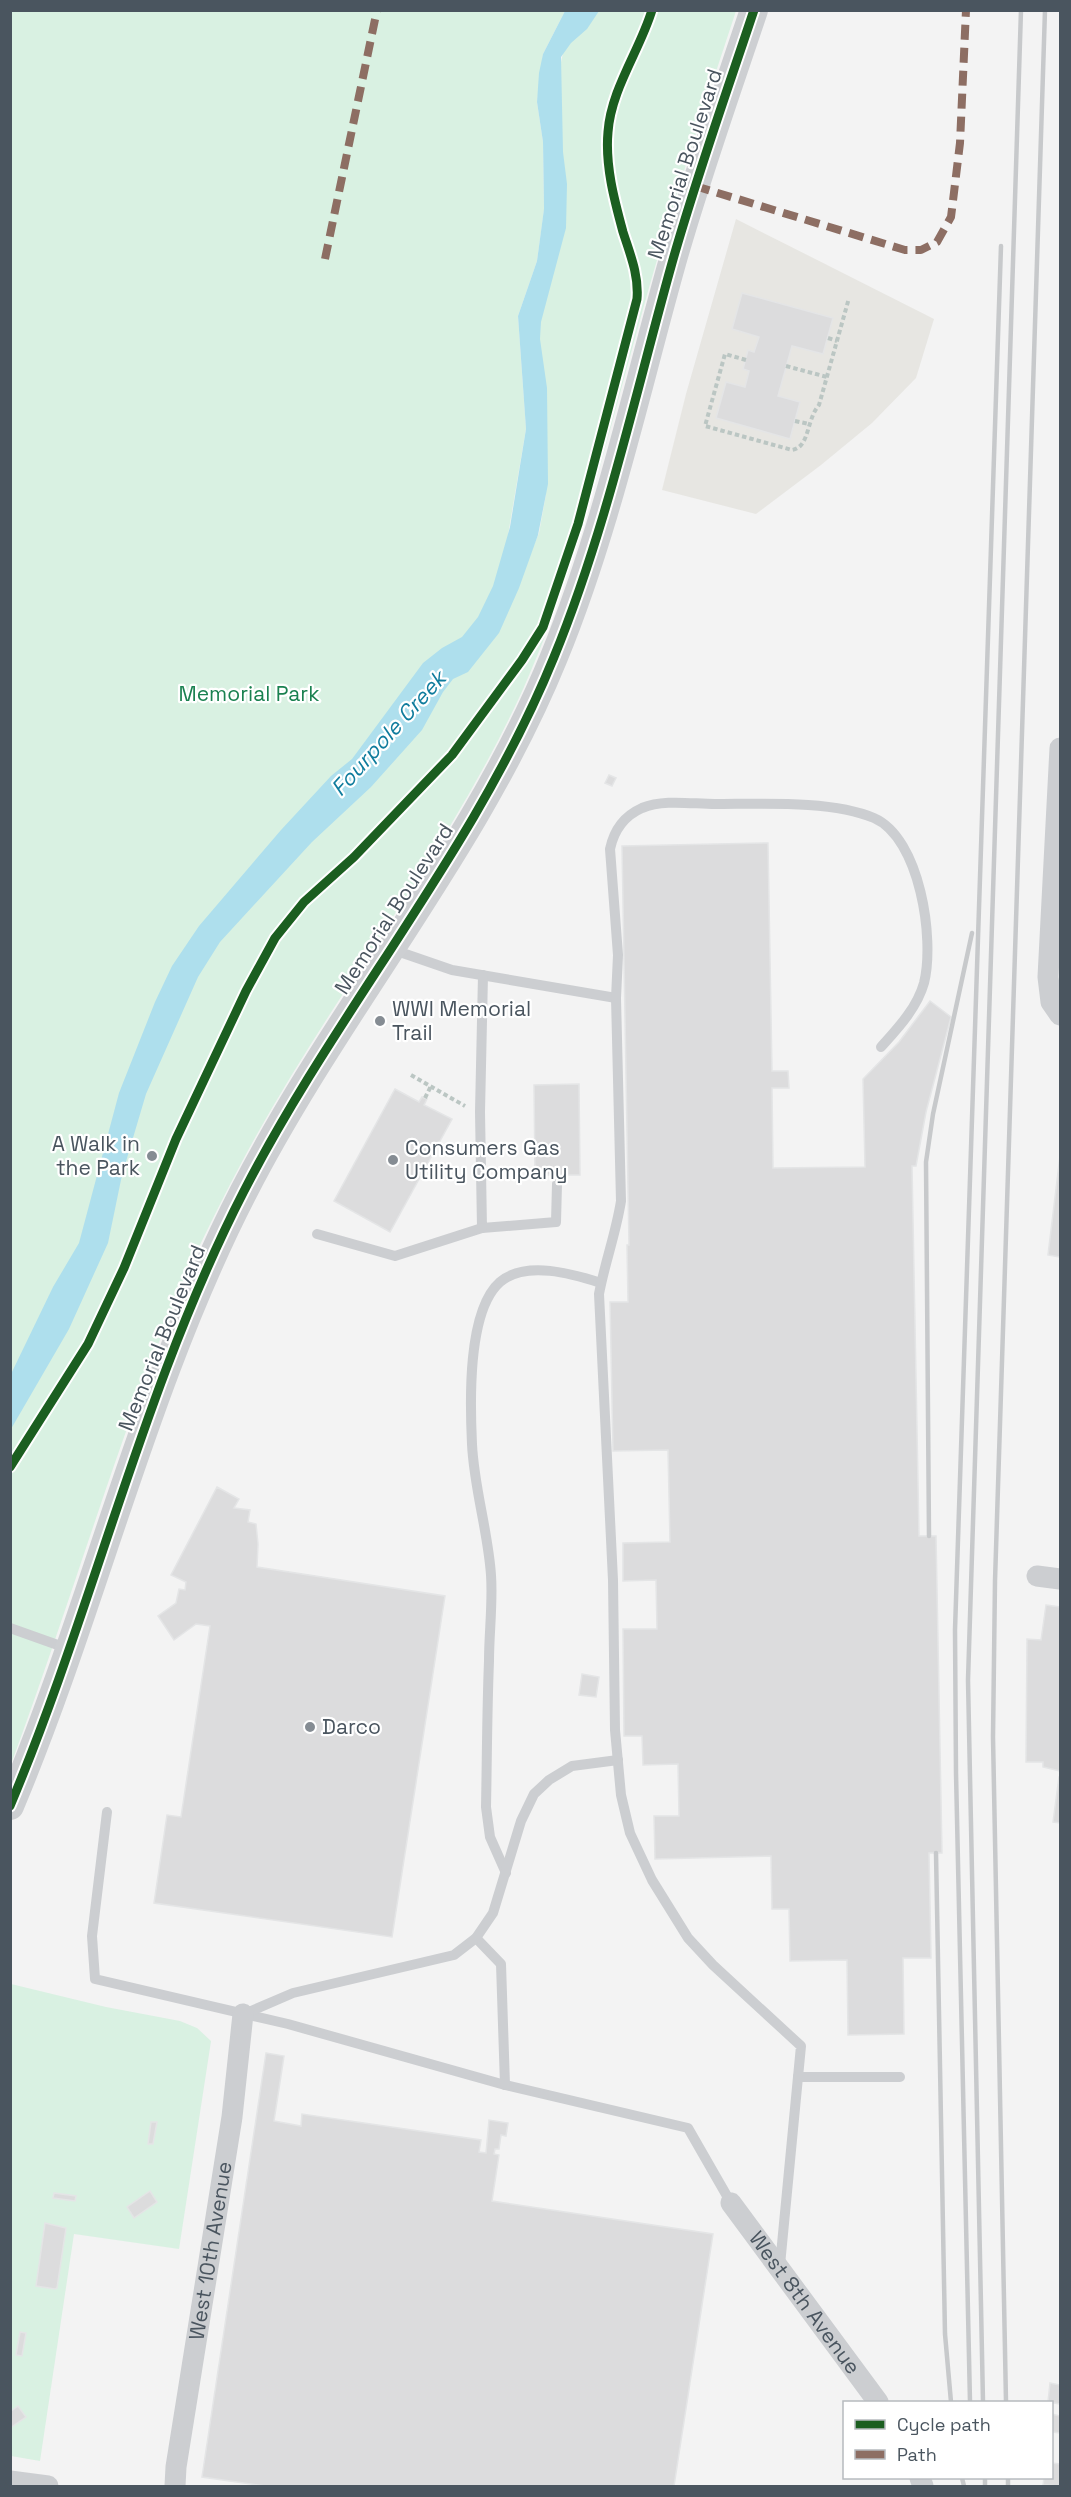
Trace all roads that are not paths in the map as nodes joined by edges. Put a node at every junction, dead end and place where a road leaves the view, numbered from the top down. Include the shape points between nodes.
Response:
1 (754, 10) edge
2 (1060, 748) edge
3 (390, 949) junction
4 (483, 975) junction
5 (616, 998) junction
6 (1058, 1013) edge
7 (881, 1047) dead end
8 (557, 1184) dead end
9 (482, 1228) junction
10 (317, 1234) dead end
11 (601, 1283) junction
12 (1037, 1576) dead end
13 (1060, 1579) edge
14 (10, 1628) edge
15 (69, 1649) junction
16 (618, 1760) junction
17 (10, 1806) edge
18 (107, 1812) dead end
19 (506, 1873) junction
20 (476, 1938) junction
21 (243, 2014) junction
22 (798, 2077) junction
23 (900, 2077) dead end
24 (505, 2085) junction
25 (731, 2203) joint
26 (779, 2267) junction
27 (877, 2401) edge
28 (10, 2481) edge
29 (48, 2487) edge
30 (175, 2487) edge

1 - 3 street, Memorial Boulevard via 687,210 592,553 566,626 537,698 494,782
2 - 6 street via 1048,977 1048,991
3 - 4 lane via 435,966
3 - 15 street, Memorial Boulevard via 277,1131 211,1258 158,1392
4 - 5 lane
4 - 9 lane
5 - 7 lane via 618,955 610,849 613,836 633,813 664,804 757,804 855,812 875,818 904,846 920,894 927,940 923,985 904,1021
5 - 11 lane via 621,1201
8 - 9 lane via 556,1222
9 - 10 lane via 395,1256
11 - 16 lane
11 - 19 lane via 562,1274 515,1274 500,1282 489,1297 475,1337 472,1445 491,1576 486,1807 490,1837
12 - 13 street
14 - 15 lane
15 - 17 street, Memorial Boulevard
16 - 19 lane via 572,1766 534,1794 521,1821
16 - 22 lane via 630,1833 652,1880 687,1938 801,2046
18 - 21 lane via 92,1936 95,1979
19 - 20 lane via 493,1913
20 - 21 lane via 454,1955 293,1994
20 - 24 lane via 501,1964
21 - 24 lane
21 - 30 street, West 10th Avenue via 232,2117
22 - 23 lane
22 - 26 lane
24 - 25 lane via 688,2128
25 - 26 street, West 8th Avenue
26 - 27 street, West 8th Avenue
28 - 29 street

